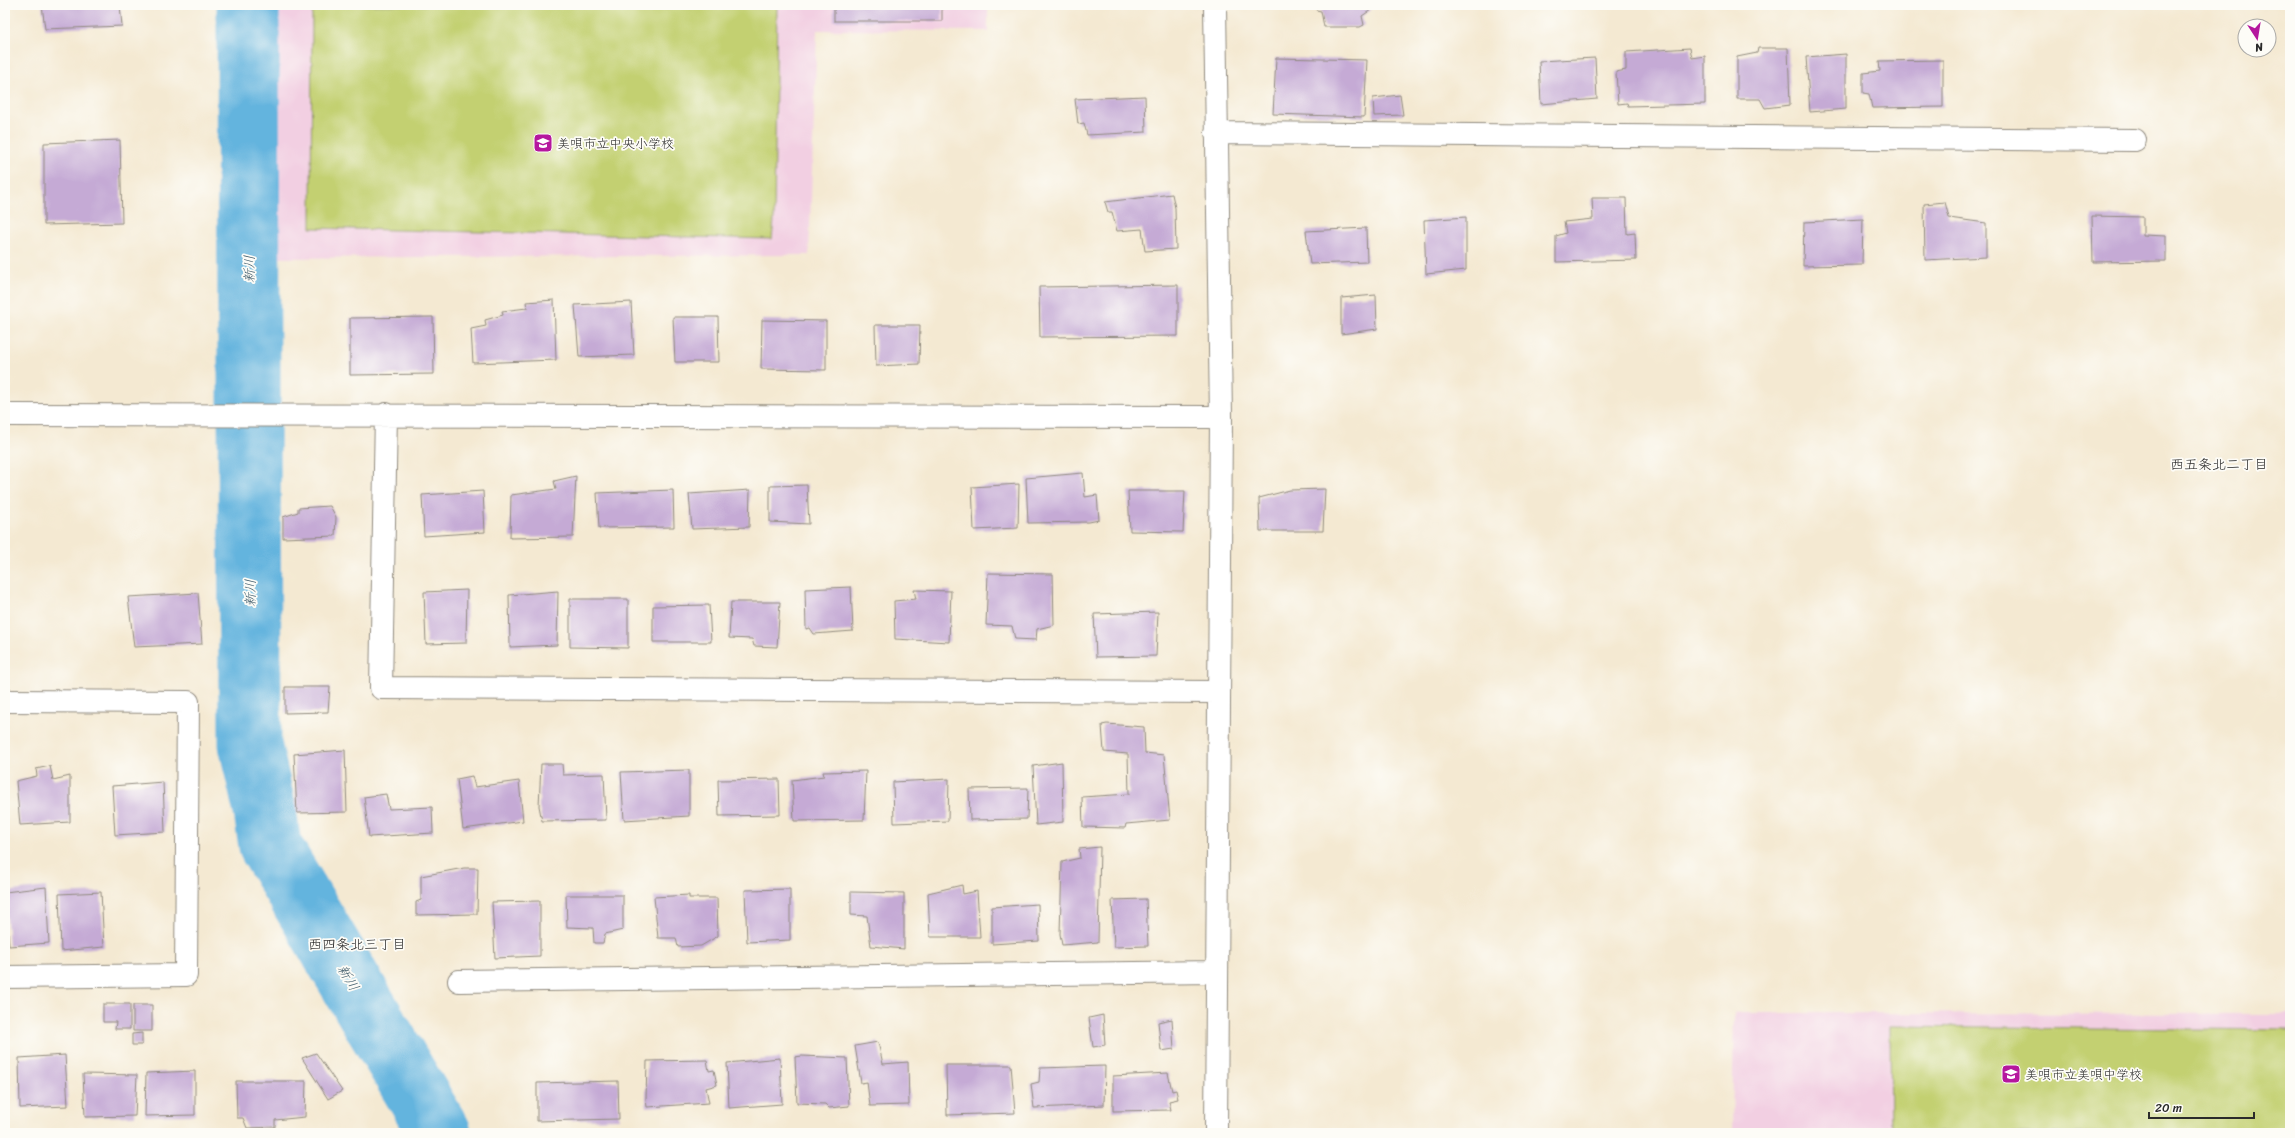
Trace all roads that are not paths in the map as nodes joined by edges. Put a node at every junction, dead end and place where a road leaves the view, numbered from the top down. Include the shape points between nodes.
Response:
1 (1215, 5) edge
2 (1216, 133) junction
3 (2135, 140) dead end
4 (386, 414) junction
5 (5, 415) edge
6 (1221, 417) junction
7 (1219, 692) junction
8 (5, 701) edge
9 (1217, 972) junction
10 (5, 977) edge
11 (459, 981) dead end
12 (1216, 1133) edge

1 - 2 street
2 - 3 street
2 - 6 street
4 - 5 street
4 - 6 street
4 - 7 street via 380,688
6 - 7 street
7 - 9 street
8 - 10 street via 188,702 188,710 186,975
9 - 11 street
9 - 12 street

